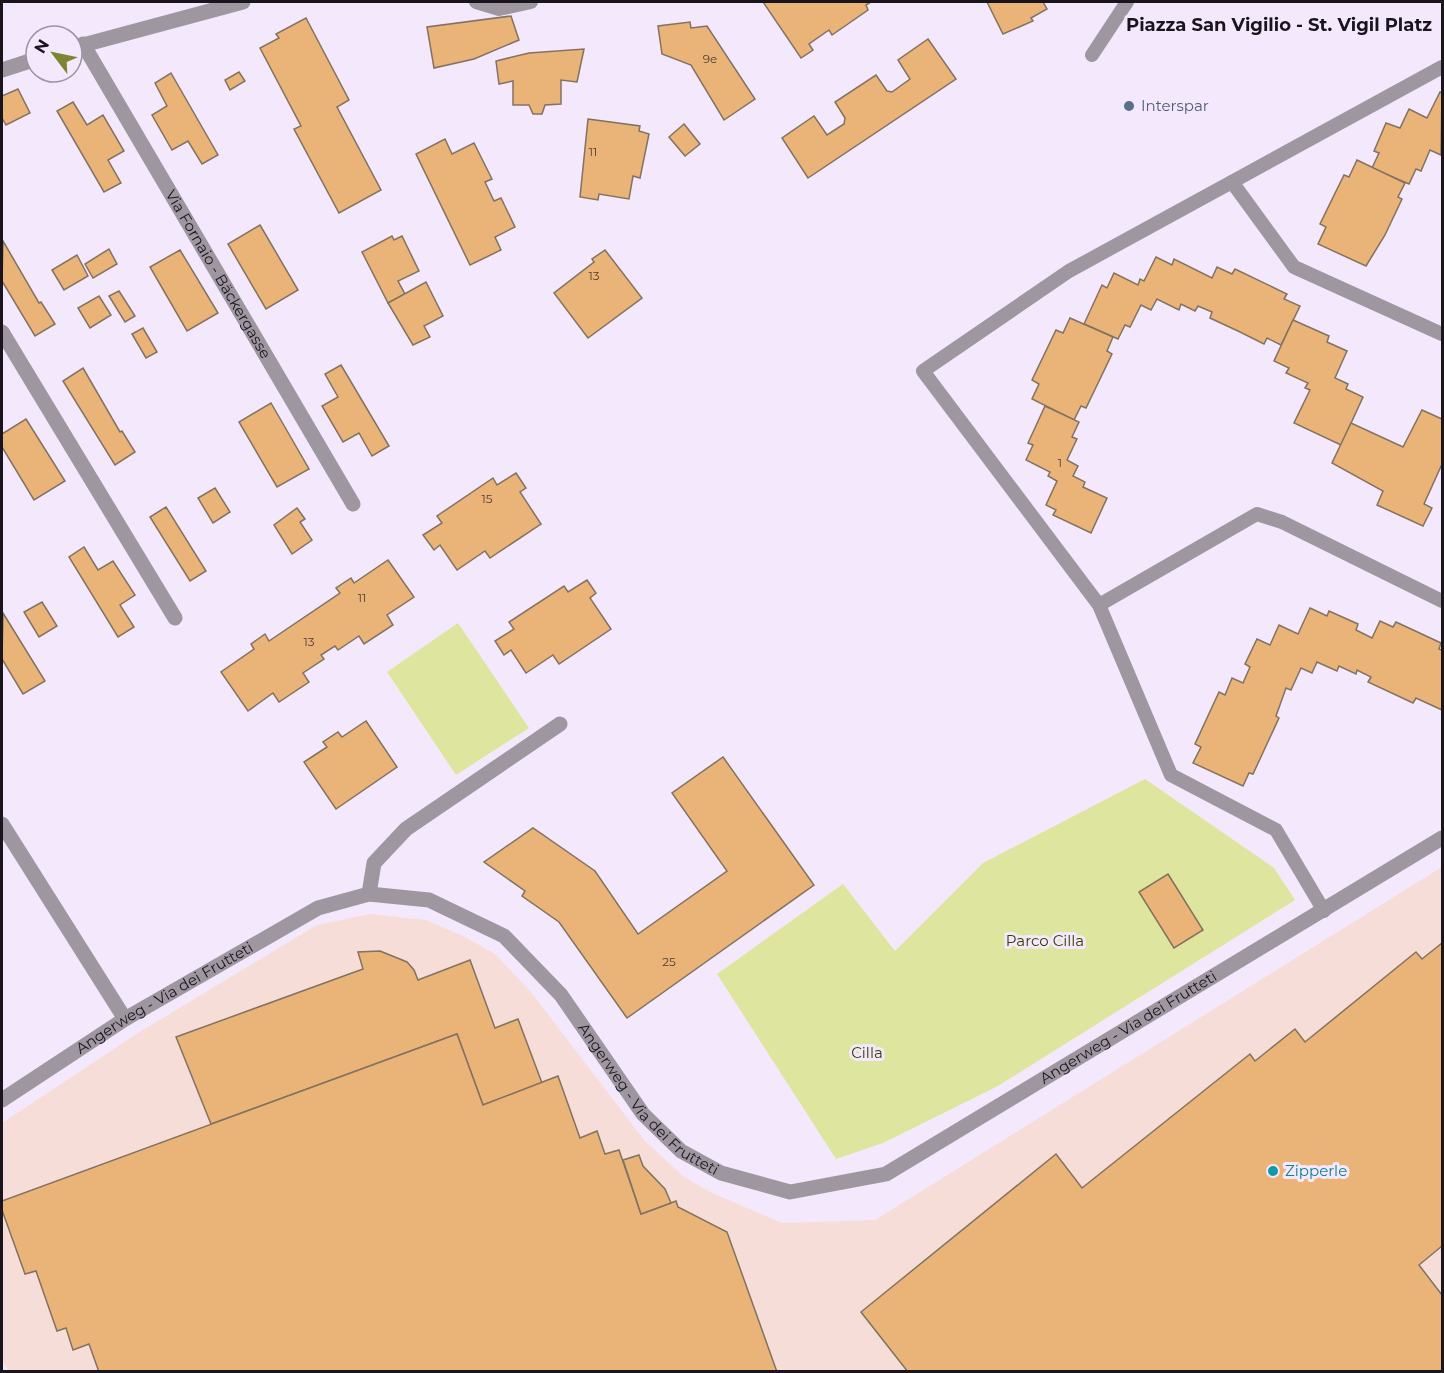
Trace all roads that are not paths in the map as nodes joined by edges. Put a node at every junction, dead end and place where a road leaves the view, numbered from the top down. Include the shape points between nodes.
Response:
1 (243, 2) edge
2 (476, 2) edge
3 (531, 2) edge
4 (1127, 2) edge
5 (84, 44) edge
6 (1092, 55) dead end
7 (84, 58) edge
8 (24, 63) edge
9 (1443, 67) edge
10 (2, 70) edge
11 (1232, 182) junction
12 (2, 332) edge
13 (1443, 334) edge
14 (354, 504) dead end
15 (1443, 601) edge
16 (1099, 605) junction
17 (175, 618) dead end
18 (560, 724) dead end
19 (2, 824) edge
20 (1443, 838) edge
21 (369, 894) junction
22 (1324, 911) junction
23 (125, 1019) junction
24 (2, 1100) edge

1 - 5 street, Via Fornaio - Bäckergasse
2 - 3 lane via 499,9
4 - 6 lane
7 - 14 street, Via Fornaio - Bäckergasse
8 - 10 street
9 - 11 lane
11 - 13 lane via 1294,267
11 - 16 lane via 1069,271 923,371
12 - 17 street
15 - 16 lane via 1282,522 1257,514
16 - 22 lane via 1171,775 1276,830
18 - 21 street via 406,829 374,863
19 - 23 street
20 - 22 street, Angerweg - Via dei Frutteti
21 - 22 street, Angerweg - Via dei Frutteti via 429,900 504,936 561,995 643,1114 681,1152 721,1173 789,1192 886,1174
21 - 23 street, Angerweg - Via dei Frutteti via 318,908
23 - 24 street, Angerweg - Via dei Frutteti

